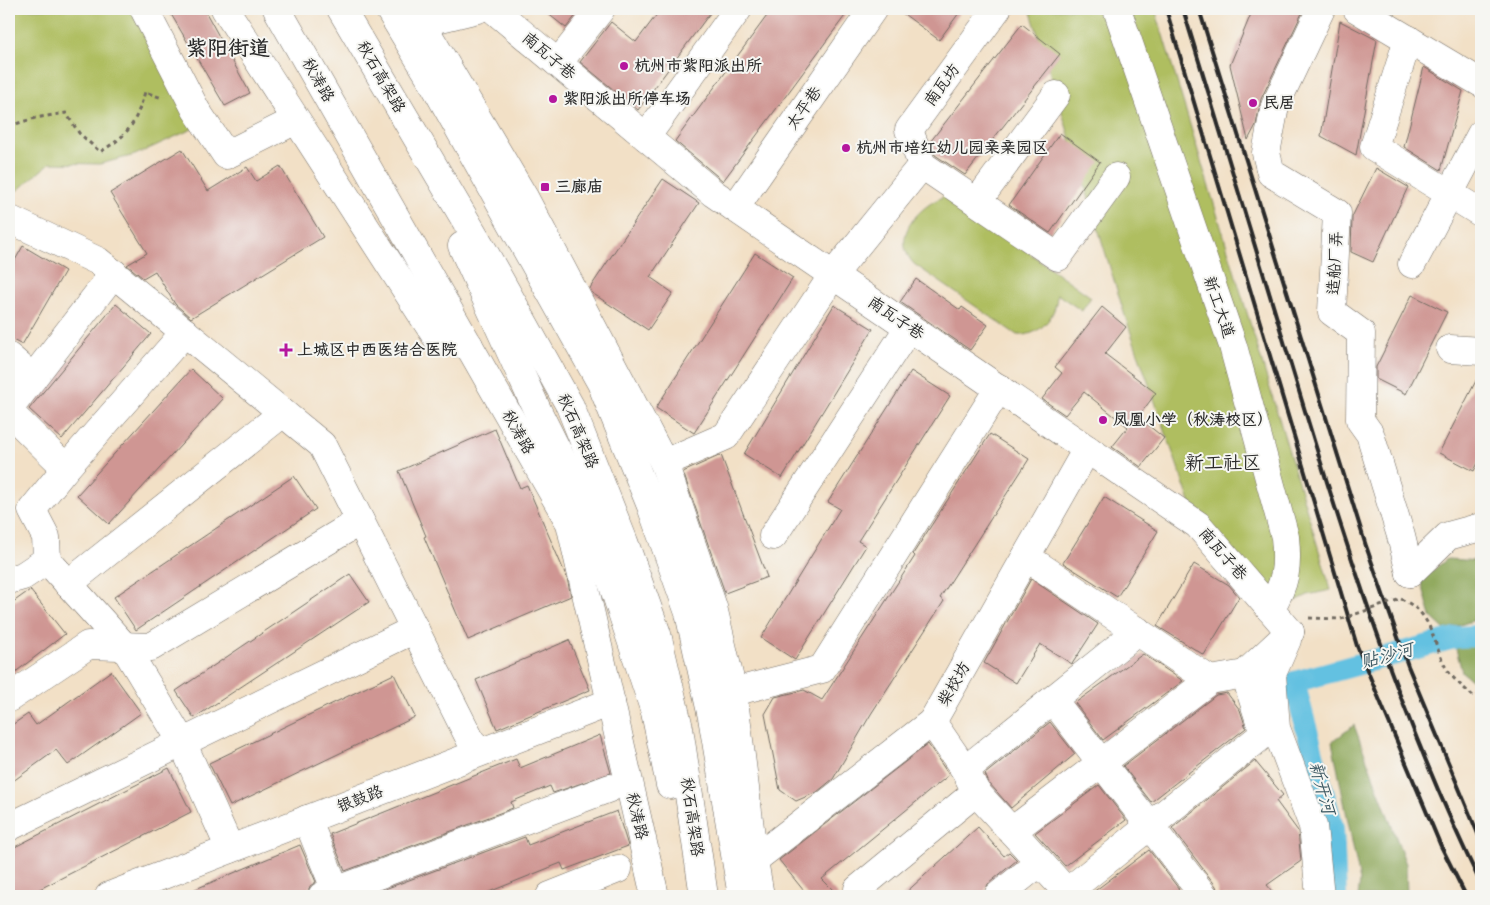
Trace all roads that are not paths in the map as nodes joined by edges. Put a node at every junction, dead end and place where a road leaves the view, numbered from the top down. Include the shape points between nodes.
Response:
1 (144, 9) edge
2 (225, 9) edge
3 (277, 9) edge
4 (341, 9) edge
5 (389, 9) edge
6 (478, 9) edge
7 (493, 9) edge
8 (601, 9) edge
9 (738, 9) edge
10 (873, 9) edge
11 (996, 9) edge
12 (1117, 9) edge
13 (1321, 9) edge
14 (1357, 9) edge
15 (417, 16) edge
16 (1408, 39) junction
17 (558, 63) junction
18 (1481, 83) edge
19 (1056, 94) dead end
20 (397, 104) junction
21 (296, 120) junction
22 (1481, 134) edge
23 (646, 137) junction
24 (922, 165) junction
25 (1116, 177) dead end
26 (1449, 194) junction
27 (977, 202) junction
28 (735, 208) junction
29 (1481, 213) edge
30 (9, 219) edge
31 (1412, 264) dead end
32 (114, 273) junction
33 (833, 275) junction
34 (908, 327) junction
35 (185, 332) junction
36 (469, 345) junction
37 (1450, 349) dead end
38 (1481, 350) edge
39 (9, 357) edge
40 (32, 378) junction
41 (999, 388) junction
42 (9, 411) edge
43 (283, 413) junction
44 (1087, 449) junction
45 (664, 464) junction
46 (66, 468) junction
47 (360, 521) junction
48 (1481, 527) edge
49 (773, 536) dead end
50 (1026, 557) junction
51 (47, 560) junction
52 (9, 580) edge
53 (68, 584) junction
54 (1270, 609) junction
55 (414, 629) junction
56 (1138, 631) junction
57 (1290, 632) junction
58 (124, 646) junction
59 (1245, 674) junction
60 (1210, 680) junction
61 (733, 692) junction
62 (9, 698) edge
63 (1053, 700) junction
64 (610, 702) junction
65 (932, 722) junction
66 (182, 742) junction
67 (477, 754) junction
68 (1101, 763) junction
69 (970, 781) junction
70 (610, 788) dead end
71 (307, 819) junction
72 (1150, 826) junction
73 (9, 827) edge
74 (1012, 831) junction
75 (230, 849) junction
76 (754, 860) junction
77 (1040, 862) junction
78 (618, 869) dead end
79 (858, 889) dead end
80 (140, 891) edge
81 (332, 894) edge
82 (1068, 894) edge
83 (109, 896) edge
84 (550, 896) edge
85 (655, 896) edge
86 (686, 896) edge
87 (704, 896) edge
88 (742, 896) edge
89 (760, 896) edge
90 (998, 896) edge
91 (1204, 896) edge
92 (1320, 896) edge

1 - 21 main road via 196,110 226,154
2 - 21 main road
3 - 36 main road, 秋涛路
4 - 20 main road, 秋石高架路
5 - 88 main road via 601,384 644,489 689,613 712,717
6 - 15 main road
7 - 17 main road, 南瓦子巷
8 - 17 main road
9 - 23 main road
10 - 28 main road, 太平巷
11 - 24 main road, 南瓦坊 via 909,130
12 - 54 main road, 新工大道 via 1233,346 1285,537 1287,564 1282,590
13 - 48 main road, 造船厂弄 via 1274,106 1266,153 1271,173 1337,213 1332,312 1361,333 1360,420 1370,434 1402,536 1410,573 1448,536
14 - 16 main road
15 - 45 main road via 524,197
16 - 18 main road
16 - 26 main road via 1374,146
17 - 23 main road, 南瓦子巷
19 - 27 main road
20 - 86 main road via 539,414 590,516 655,712 674,806
20 - 87 main road, 秋石高架路 via 570,406 624,542 657,634 679,728
21 - 36 main road via 438,341
22 - 26 main road
23 - 28 main road, 南瓦子巷
24 - 27 main road
24 - 33 main road
25 - 27 main road via 1058,257
26 - 29 main road
26 - 31 main road
28 - 33 main road, 南瓦子巷
30 - 32 main road via 98,260
32 - 35 main road
32 - 40 main road
33 - 34 main road, 南瓦子巷
33 - 45 main road via 726,436
34 - 41 main road, 南瓦子巷
34 - 49 main road
35 - 43 main road
35 - 46 main road
36 - 64 main road, 秋涛路 via 570,523
37 - 38 main road
39 - 40 main road
40 - 42 main road
41 - 44 main road, 南瓦子巷
41 - 61 main road via 822,669
42 - 46 main road
43 - 47 main road via 322,445
43 - 53 main road
44 - 50 main road, 柴校坊
44 - 54 main road, 南瓦子巷 via 1198,525
45 - 61 main road via 713,607
46 - 51 main road via 32,510 46,537
47 - 55 main road
47 - 58 main road via 151,647
50 - 56 main road
50 - 65 main road, 柴校坊
51 - 52 main road via 23,576
51 - 53 main road
53 - 58 main road
54 - 57 main road, 南瓦子巷
55 - 66 main road
55 - 67 main road
56 - 60 main road
56 - 63 main road
57 - 59 main road
57 - 92 main road via 1272,674 1276,728 1313,826
58 - 62 main road via 88,646
58 - 66 main road
59 - 60 main road
59 - 72 main road via 1264,734
60 - 68 main road
61 - 76 main road
63 - 68 main road
63 - 69 main road
64 - 67 main road, 银鼓路
64 - 85 main road, 秋涛路
65 - 69 main road
65 - 76 main road, 柴校坊
66 - 73 main road
66 - 75 main road
67 - 71 main road, 银鼓路
68 - 72 main road
68 - 74 main road
69 - 74 main road
69 - 79 main road
70 - 81 main road
71 - 75 main road, 银鼓路
71 - 81 main road
72 - 82 main road
72 - 91 main road
74 - 77 main road
75 - 80 main road, 银鼓路
76 - 89 main road
77 - 82 main road
77 - 90 main road
78 - 84 main road
80 - 83 main road, 银鼓路

